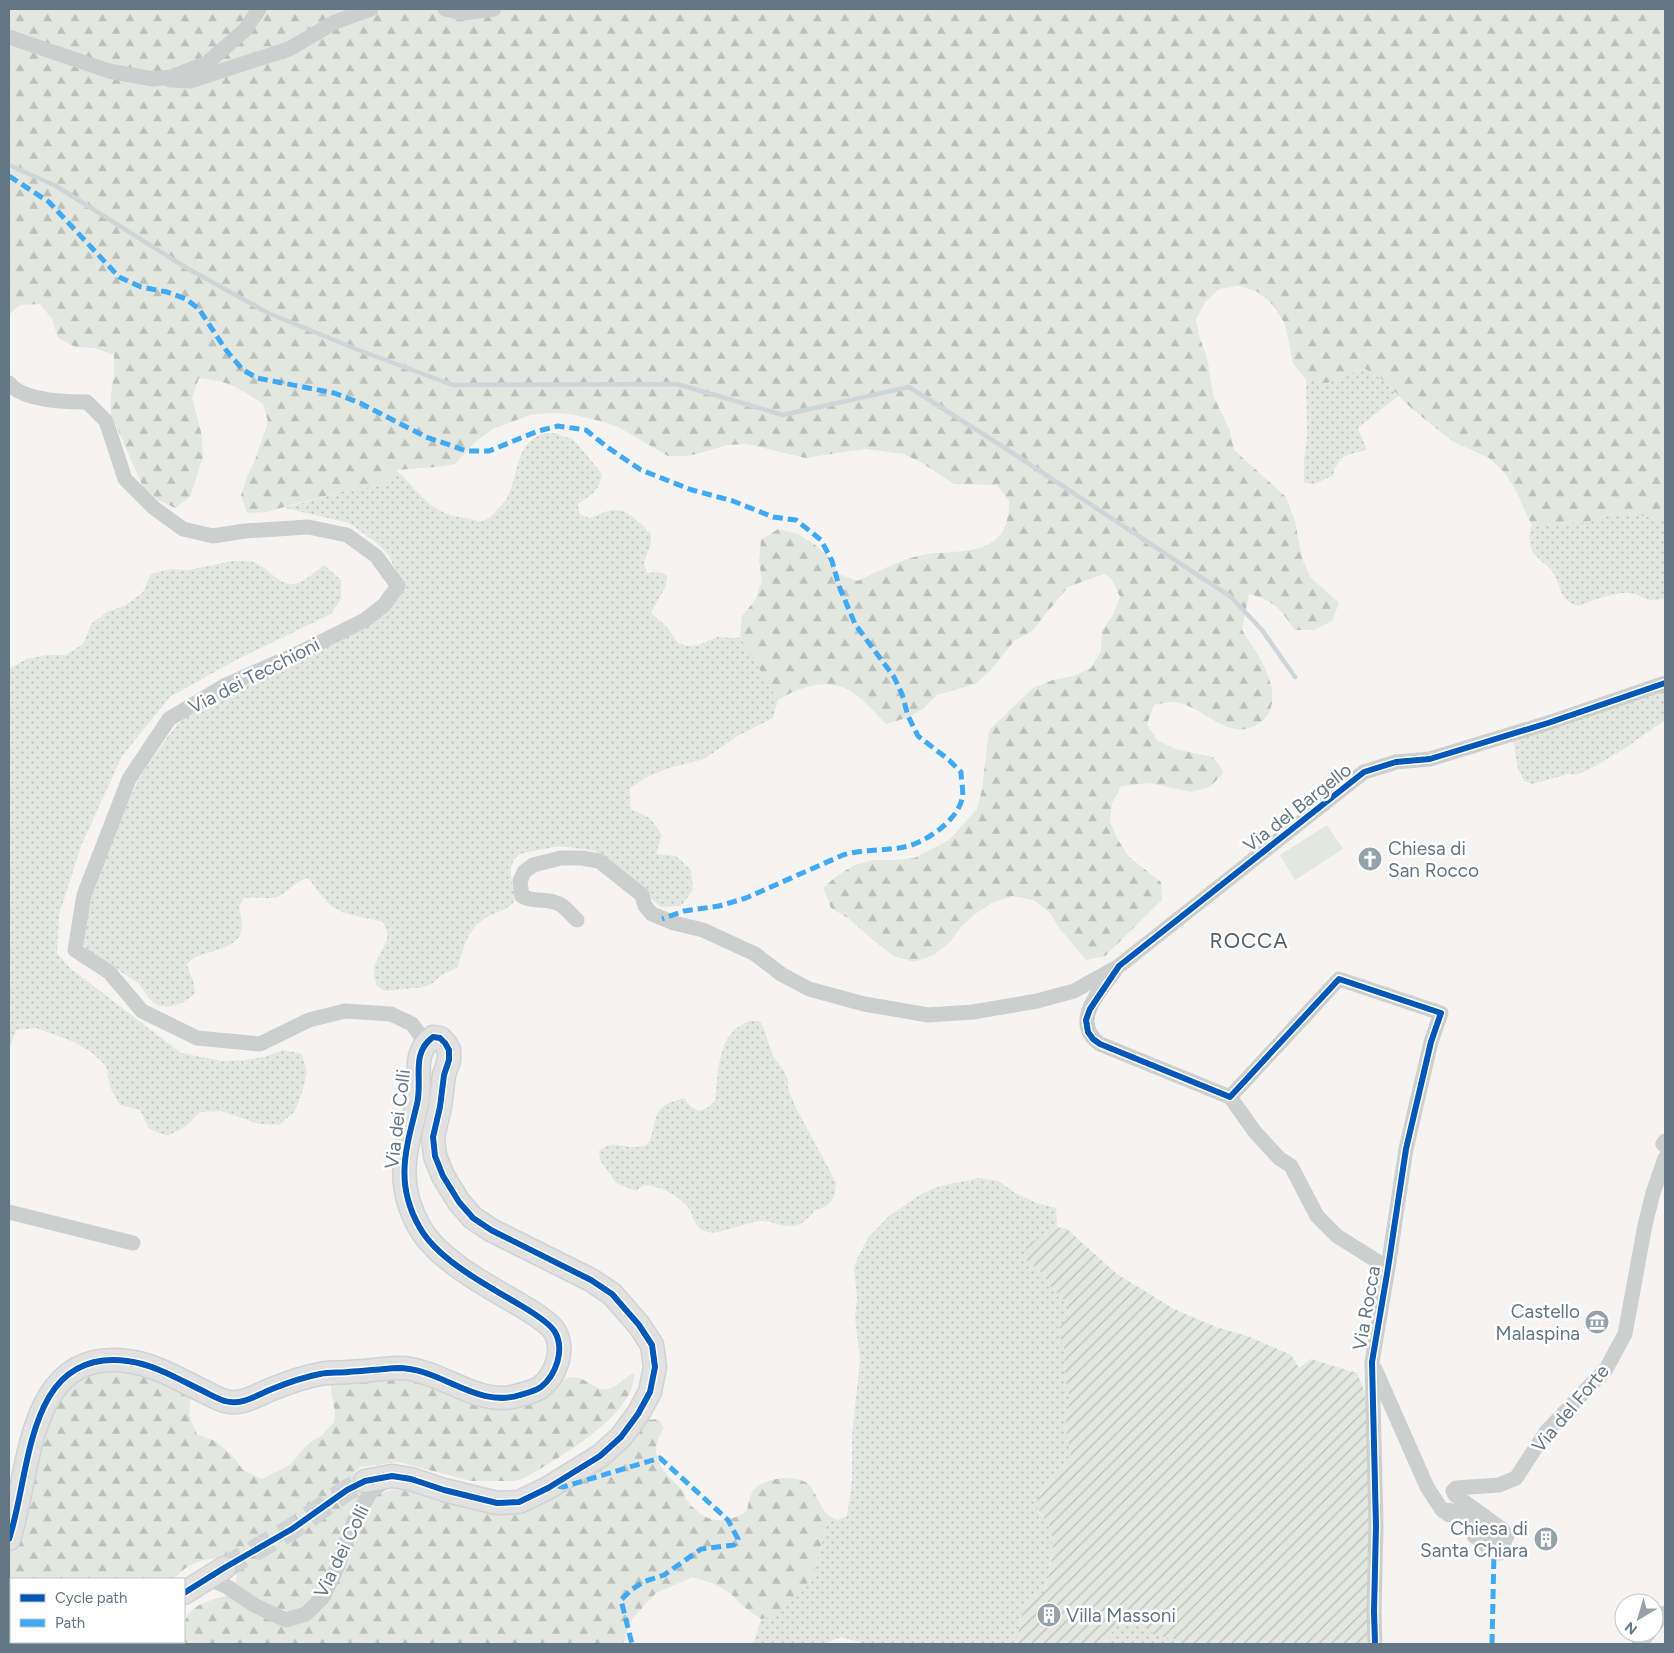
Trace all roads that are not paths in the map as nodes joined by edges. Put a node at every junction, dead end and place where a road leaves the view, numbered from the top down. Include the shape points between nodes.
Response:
1 (259, 9) edge
2 (371, 9) edge
3 (446, 9) edge
4 (494, 9) edge
5 (9, 37) edge
6 (153, 80) junction
7 (9, 383) edge
8 (1665, 683) edge
9 (577, 920) dead end
10 (1119, 966) junction
11 (426, 1042) junction
12 (1230, 1096) junction
13 (1665, 1147) edge
14 (9, 1212) edge
15 (133, 1243) dead end
16 (1388, 1268) junction
17 (1372, 1362) junction
18 (392, 1476) junction
19 (365, 1481) tunnel mouth
20 (1442, 1510) junction
21 (9, 1539) edge
22 (1500, 1552) dead end
23 (215, 1573) joint
24 (185, 1593) edge
25 (1375, 1644) edge

1 - 6 street via 245,30 207,63 171,77
2 - 6 street via 335,22 289,49 190,81
3 - 4 street via 462,13
5 - 6 street via 109,71
7 - 11 street, Via dei Tecchioni via 14,390 53,401 87,402 106,421 125,479 154,508 183,529 212,536 308,527 347,535 376,556 398,586 384,605 365,620 226,685 169,719 129,779 84,895 75,950 109,972 142,1011 197,1038 260,1044 309,1020 345,1011 391,1014 412,1024
8 - 10 street, Via del Bargello via 1430,759 1396,762 1364,772
9 - 10 street via 559,904 522,896 520,881 524,872 533,865 561,858 599,861 642,895 652,914 703,930 755,954 781,974 809,989 864,1004 928,1015 973,1012 1037,1001 1074,991
10 - 12 street via 1099,993 1086,1020 1093,1039
11 - 18 street, Via dei Colli via 433,1037 440,1038 449,1050 432,1137 443,1176 459,1202 472,1218 491,1230 591,1280 612,1294 639,1324 652,1345 655,1367 650,1392 621,1437 600,1456 520,1502 497,1503
11 - 21 street, Via dei Colli via 420,1054 419,1094 404,1156 404,1180 412,1209 432,1245 554,1331 559,1355 548,1381 538,1389 514,1398 496,1398 483,1396 439,1377 401,1368 320,1374 248,1400 227,1402 158,1369 128,1361 90,1364 75,1369 60,1381 44,1408 26,1460
12 - 16 street via 1255,1132 1291,1166 1316,1216 1337,1236
12 - 16 street, Via Rocca via 1339,979 1442,1013 1431,1042 1406,1149
13 - 20 street, Via del Forte via 1645,1225 1625,1334 1606,1369 1546,1432 1516,1478 1499,1485 1456,1488 1453,1491 1502,1529 1507,1536 1504,1542 1494,1539 1458,1512
14 - 15 street
16 - 17 street, Via Rocca
17 - 20 street, Via Rocca via 1427,1487
17 - 25 street, Via Rocca
18 - 19 street, Via dei Colli
18 - 23 street, Via dei Colli via 372,1490 351,1529 323,1597 306,1614 286,1620 254,1605 226,1586
20 - 22 street via 1494,1552
23 - 24 street, Via dei Colli

